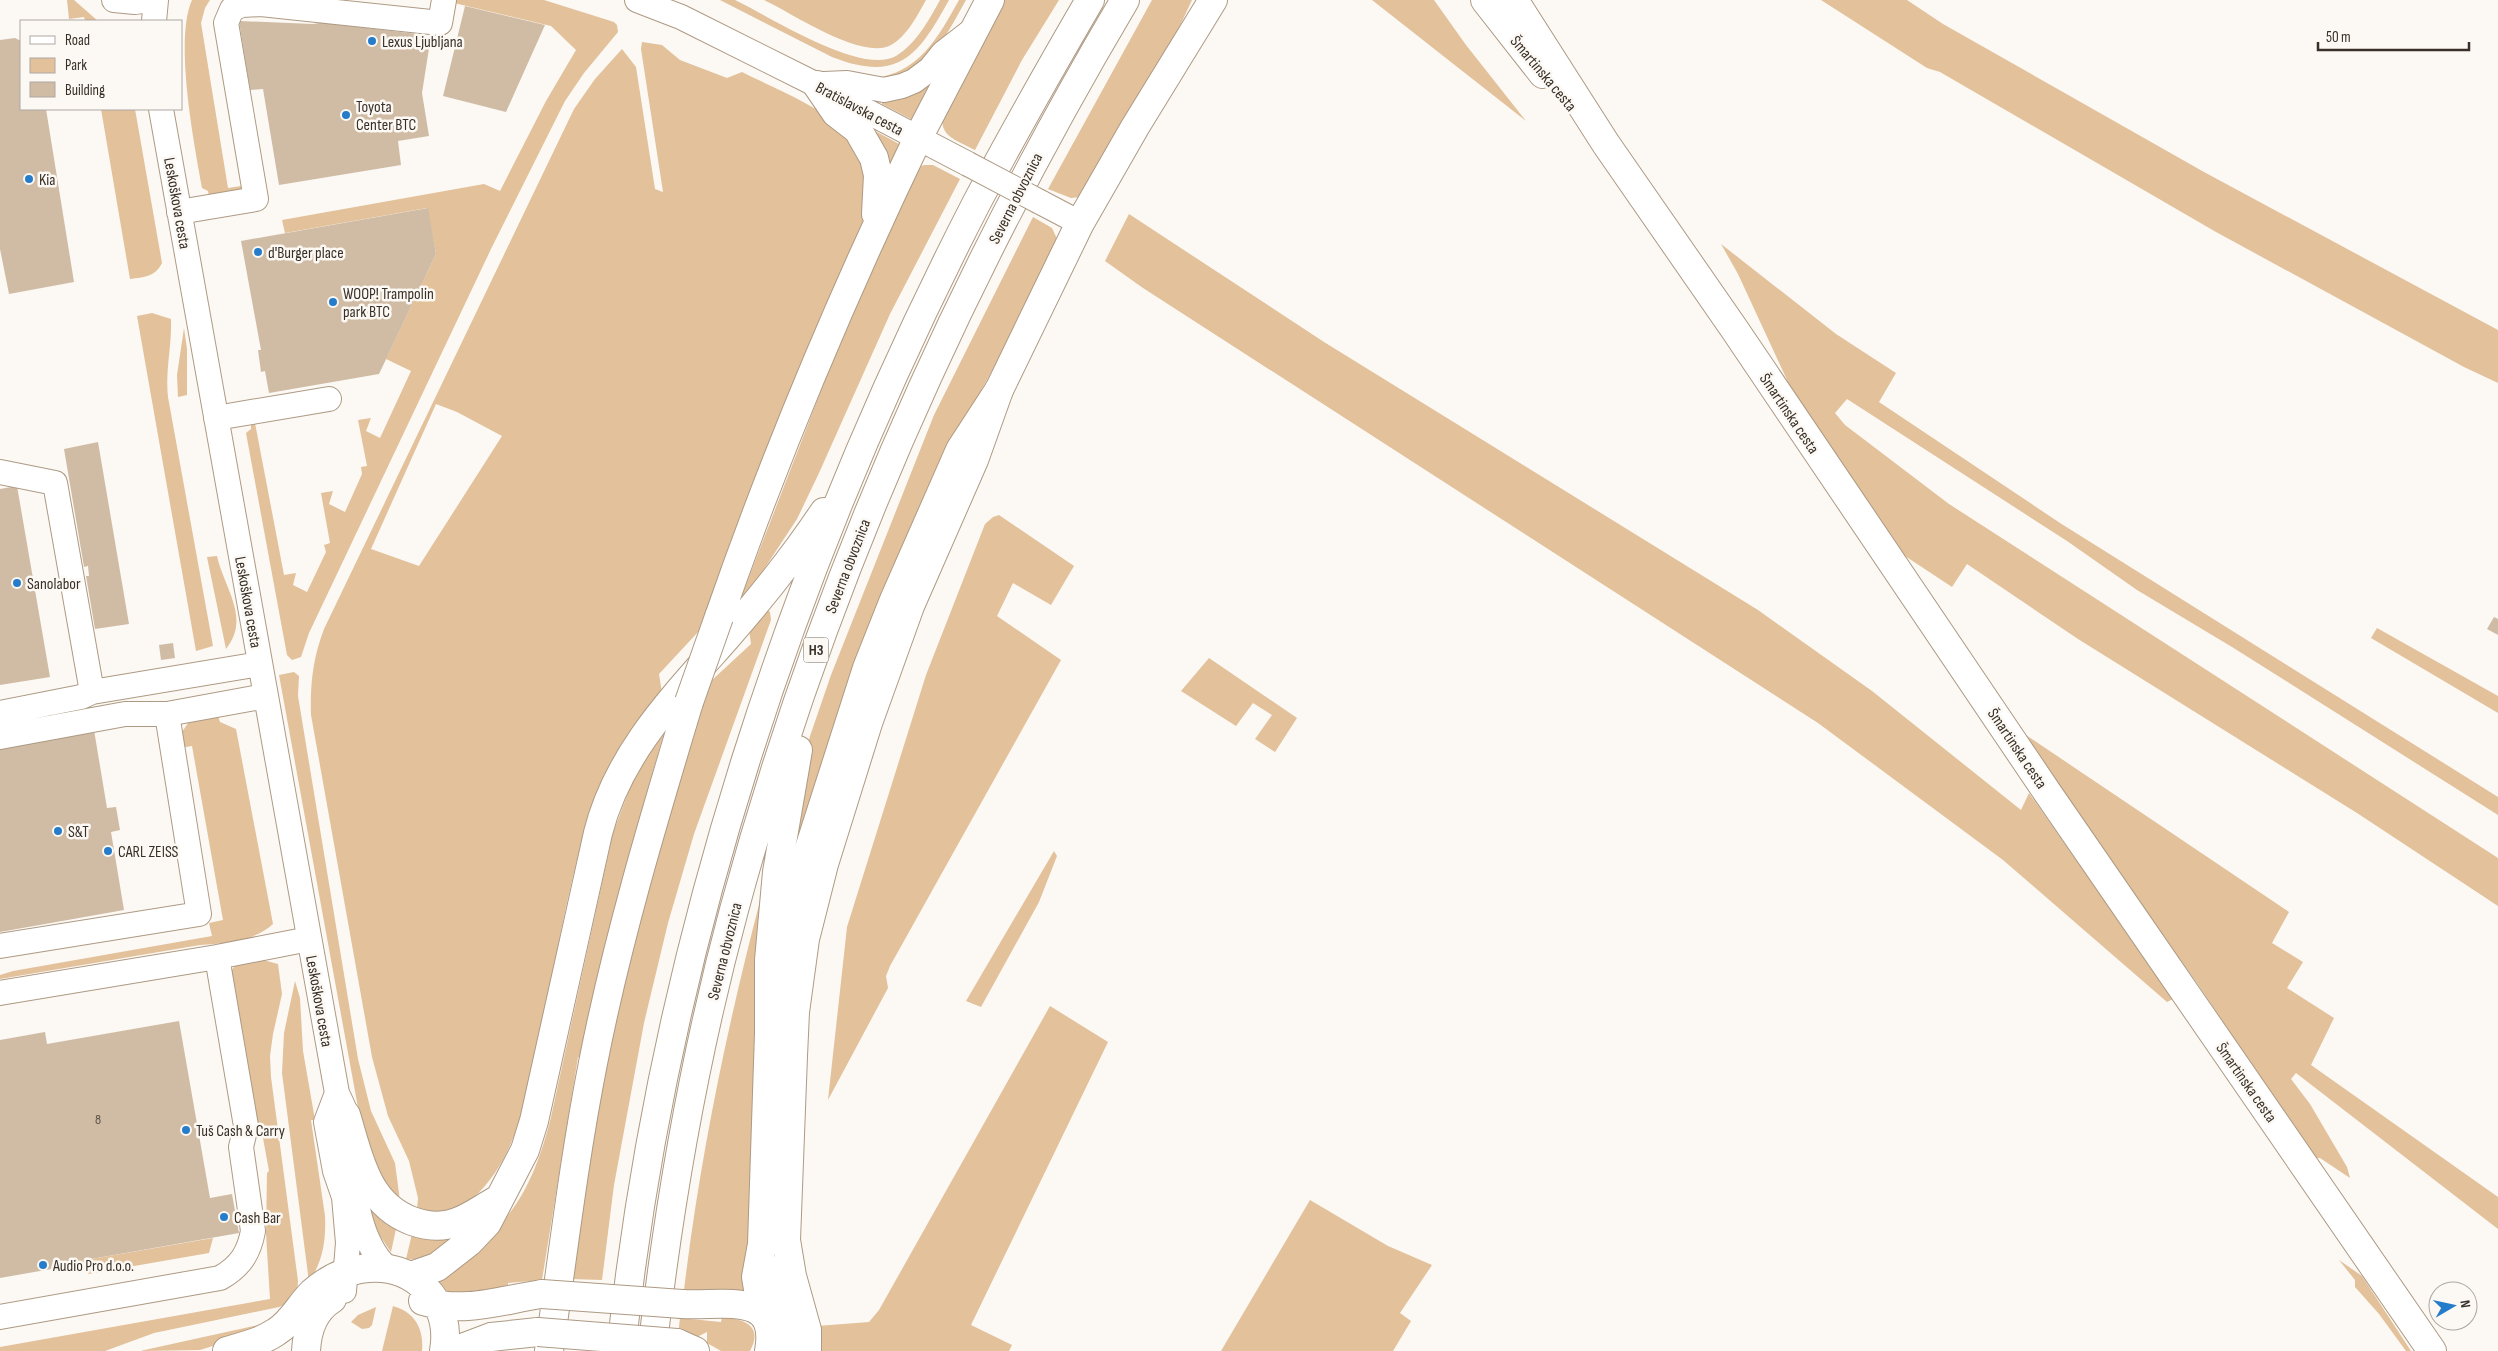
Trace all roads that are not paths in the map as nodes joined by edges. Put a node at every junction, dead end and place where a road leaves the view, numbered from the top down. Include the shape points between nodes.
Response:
1 (114, 0) edge
2 (148, 0) edge
3 (156, 0) edge
4 (169, 0) edge
5 (444, 0) edge
6 (990, 0) edge
7 (1090, 0) edge
8 (1125, 0) edge
9 (1212, 0) edge
10 (1485, 0) edge
11 (1514, 0) edge
12 (641, 1) edge
13 (125, 20) edge
14 (154, 20) edge
15 (167, 20) edge
16 (974, 29) junction
17 (817, 85) junction
18 (161, 110) edge
19 (918, 138) junction
20 (1606, 144) junction
21 (179, 212) junction
22 (1080, 223) junction
23 (873, 230) junction
24 (999, 390) junction
25 (329, 398) dead end
26 (216, 418) junction
27 (855, 465) junction
28 (0, 472) edge
29 (830, 609) junction
30 (260, 664) junction
31 (92, 692) junction
32 (266, 696) junction
33 (0, 713) edge
34 (167, 714) junction
35 (0, 736) edge
36 (309, 939) junction
37 (0, 946) edge
38 (217, 957) junction
39 (0, 994) edge
40 (769, 1033) junction
41 (341, 1104) junction
42 (498, 1200) junction
43 (762, 1244) junction
44 (397, 1279) junction
45 (438, 1306) junction
46 (322, 1313) edge
47 (762, 1313) junction
48 (0, 1318) edge
49 (541, 1342) edge
50 (615, 1347) edge
51 (686, 1347) edge
52 (227, 1351) edge
53 (277, 1351) edge
54 (444, 1351) edge
55 (454, 1351) edge
56 (496, 1351) edge
57 (652, 1351) edge
58 (769, 1351) edge
59 (790, 1351) edge
60 (807, 1351) edge
61 (2432, 1351) edge

1 - 2 street
1 - 13 street
3 - 14 street
4 - 15 street
5 - 21 street via 440,23 261,4 232,9 226,23 256,199
6 - 16 main road
7 - 27 main road, Severna obvoznica / H3 via 976,204 921,316
8 - 29 main road, Severna obvoznica / H3 via 1052,127 954,318 880,481
9 - 22 main road
10 - 20 main road, Šmartinska cesta via 1551,84
11 - 20 main road, Šmartinska cesta
12 - 17 street, Bratislavska cesta via 681,17
16 - 17 street via 919,77 902,86 884,90 847,83
16 - 19 main road
17 - 19 street, Bratislavska cesta
17 - 23 main road via 836,113 858,130 874,158 878,190
18 - 21 street, Leskoškova cesta
19 - 22 street, Bratislavska cesta, bridge
19 - 23 main road
20 - 61 main road, Šmartinska cesta
21 - 26 street, Leskoškova cesta
22 - 24 main road
23 - 49 main road, bridge via 782,446 689,702 635,884 593,1062 564,1233
24 - 40 main road via 960,450 867,668 800,877
24 - 60 main road via 974,460 910,606 868,723 824,864 805,940 795,1012 786,1240 792,1276 808,1330
25 - 26 street
26 - 30 street, Leskoškova cesta
27 - 42 main road via 799,550 642,736 620,773 606,803 590,863 534,1121 514,1173
27 - 50 main road, Severna obvoznica / H3 via 778,668 743,770 713,873 663,1079
28 - 31 street via 55,483
29 - 40 main road via 791,778 777,872 769,960
29 - 57 main road, Severna obvoznica / H3 via 762,811 709,1009 677,1168
30 - 31 street
30 - 32 street, Leskoškova cesta
31 - 33 street via 81,698
32 - 34 street
32 - 36 street, Leskoškova cesta
34 - 35 street via 125,714
34 - 37 street via 199,914
36 - 38 street
36 - 41 street, Leskoškova cesta
38 - 39 street
38 - 48 street via 246,1126 241,1148 253,1230 242,1262 220,1278
40 - 43 main road
41 - 42 main road via 370,1186 378,1198 406,1219 433,1226 456,1223
41 - 44 street, Leskoškova cesta via 359,1210 378,1259
41 - 46 street via 326,1122 334,1170 344,1197 348,1243
42 - 44 main road via 487,1223 469,1242 437,1266
43 - 47 main road via 756,1277
43 - 59 main road via 791,1333
44 - 45 main road, Leskoškova cesta via 431,1294
44 - 46 main road
45 - 47 main road, bridge via 474,1307 542,1294 682,1304 738,1303
45 - 54 main road, Leskoškova cesta via 446,1329
46 - 52 main road
46 - 53 main road
47 - 58 main road via 770,1331
49 - 50 main road
49 - 55 main road via 491,1337
49 - 56 main road
50 - 51 main road, bridge

